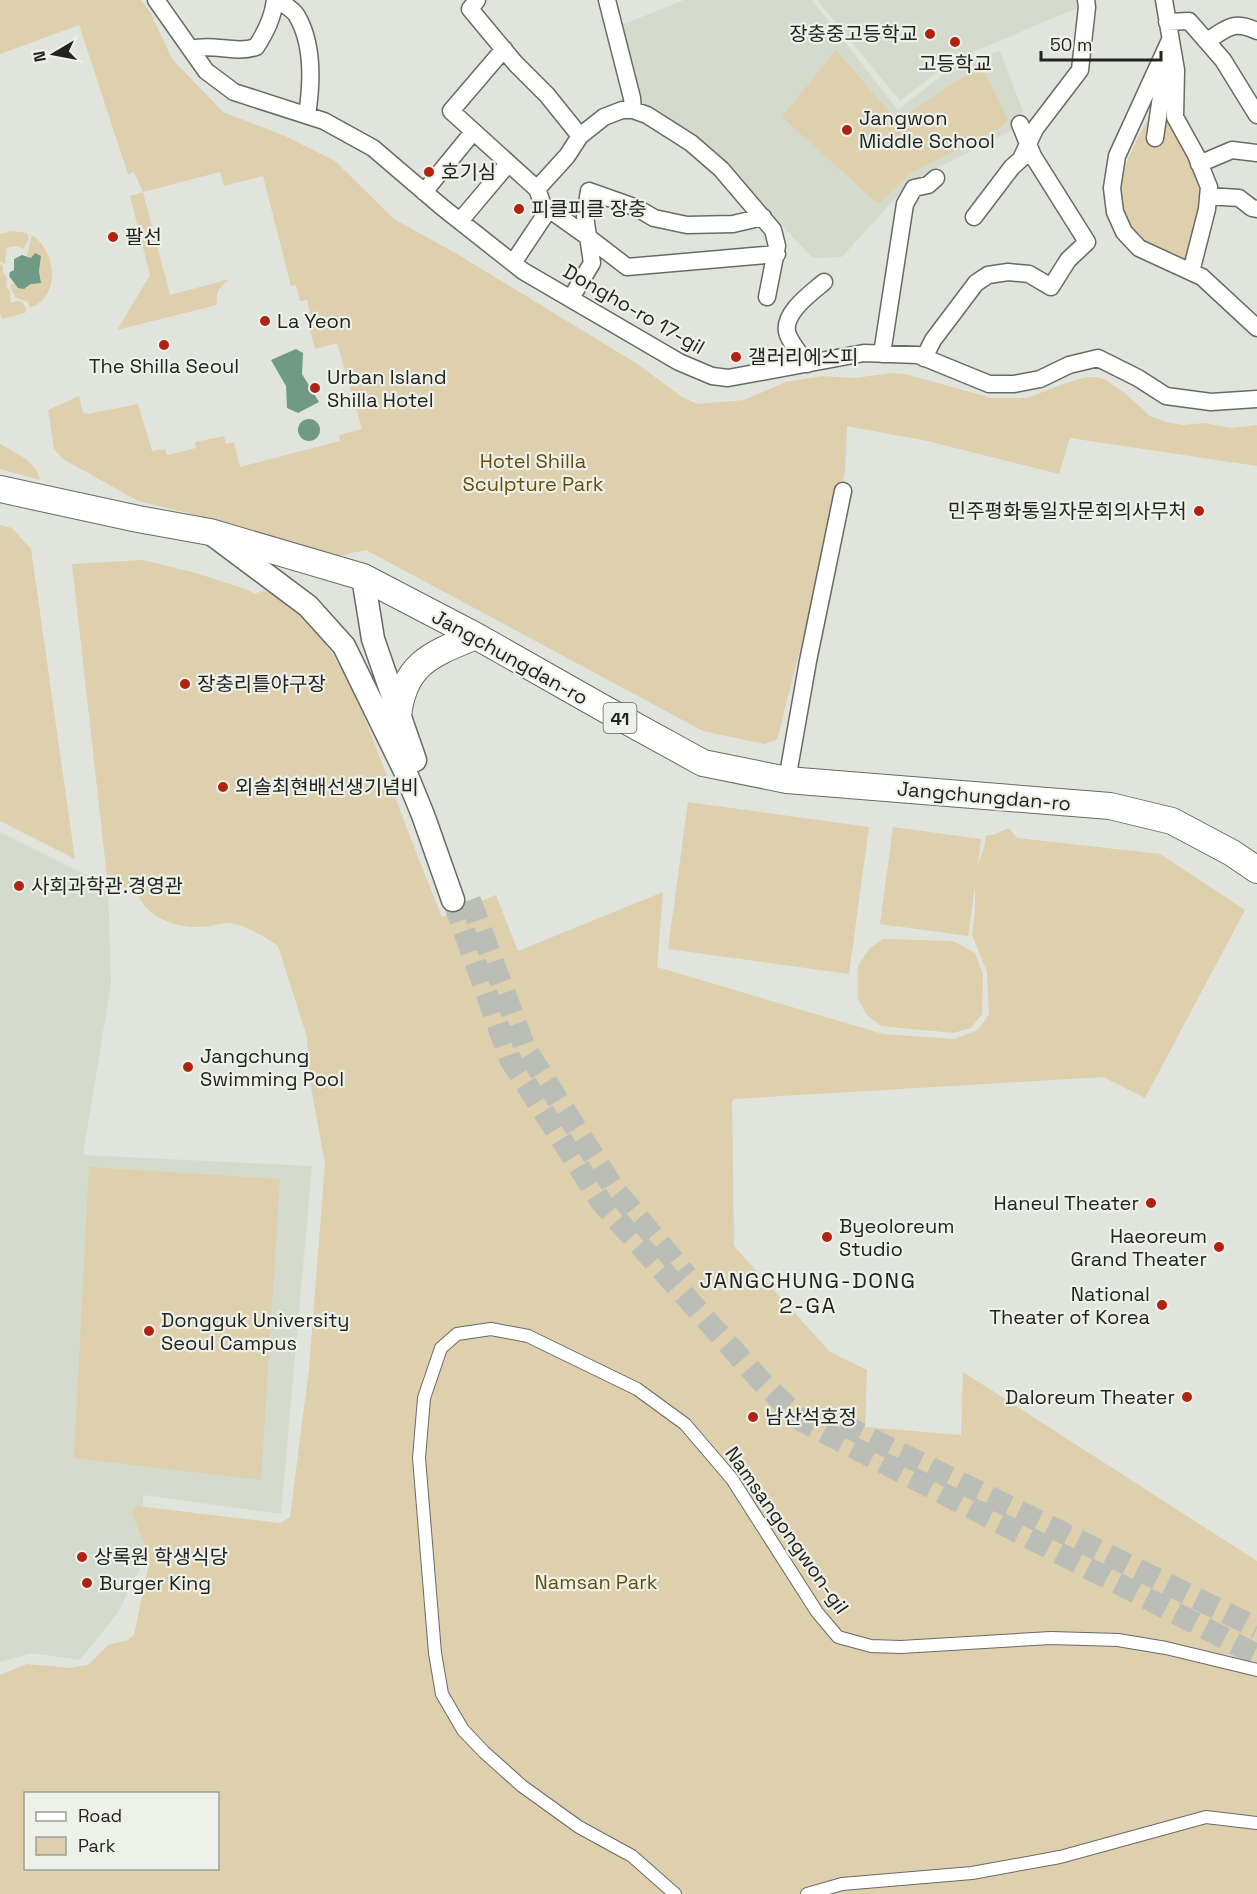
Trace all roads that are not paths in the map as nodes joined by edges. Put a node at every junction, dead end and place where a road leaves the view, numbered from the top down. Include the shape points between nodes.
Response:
1 (156, 0) edge
2 (277, 0) edge
3 (477, 0) edge
4 (607, 0) edge
5 (1086, 0) edge
6 (1164, 0) edge
7 (1167, 22) junction
8 (1257, 31) edge
9 (1170, 40) junction
10 (1206, 41) junction
11 (191, 49) junction
12 (504, 49) junction
13 (1161, 61) junction
14 (633, 110) junction
15 (307, 115) junction
16 (1257, 116) edge
17 (1020, 124) dead end
18 (473, 132) junction
19 (580, 136) junction
20 (1155, 138) dead end
21 (1028, 145) junction
22 (1257, 153) edge
23 (508, 164) junction
24 (1199, 164) junction
25 (936, 178) dead end
26 (537, 189) junction
27 (424, 192) junction
28 (1208, 196) junction
29 (549, 209) junction
30 (1257, 209) edge
31 (762, 217) junction
32 (974, 217) dead end
33 (460, 221) junction
34 (588, 237) junction
35 (777, 254) junction
36 (513, 263) junction
37 (1191, 272) junction
38 (824, 282) dead end
39 (767, 297) dead end
40 (571, 298) junction
41 (1257, 328) edge
42 (882, 354) junction
43 (924, 358) junction
44 (807, 364) junction
45 (1257, 399) edge
46 (0, 489) edge
47 (843, 491) dead end
48 (210, 532) junction
49 (363, 578) junction
50 (476, 636) junction
51 (398, 716) junction
52 (787, 780) junction
53 (1257, 870) edge
54 (1257, 1670) edge
55 (1257, 1823) edge
56 (675, 1894) edge
57 (807, 1894) edge

1 - 11 street, Dongho-ro 17-gil
2 - 11 street via 266,32 256,47 244,51 204,45
2 - 15 street via 296,14 305,36 311,66
3 - 12 street via 470,9
4 - 14 street
5 - 21 street via 1080,70 1035,129
6 - 7 street
7 - 9 street
7 - 10 street via 1189,21
8 - 10 street via 1243,25 1232,26
9 - 13 street
9 - 24 street via 1176,70 1175,117
10 - 16 street via 1224,60
11 - 15 street, Dongho-ro 17-gil via 206,71 234,92
12 - 18 street via 451,111
12 - 19 street
13 - 20 street via 1164,76
13 - 37 street via 1117,156 1112,188 1115,212 1124,232 1139,248
14 - 19 street via 604,117
14 - 31 street via 691,143 721,169
15 - 27 street, Dongho-ro 17-gil via 373,148
17 - 21 street
18 - 23 street
18 - 27 street
19 - 26 street
21 - 32 street
21 - 43 street via 1087,242 1068,260 1051,288 1029,274 1008,272 988,275 976,283 933,339
22 - 24 street via 1232,150
23 - 26 street
23 - 33 street
24 - 28 street via 1209,187
25 - 42 street via 928,185 914,188 905,204
26 - 29 street via 543,205
27 - 33 street, Dongho-ro 17-gil
28 - 30 street via 1239,198
28 - 37 street
29 - 34 street
29 - 36 street
31 - 34 street via 733,224 687,225 654,218 589,191 585,216
31 - 35 street via 773,230
33 - 36 street, Dongho-ro 17-gil
34 - 35 street via 627,267
34 - 40 street via 592,263
35 - 39 street
36 - 40 street, Dongho-ro 17-gil
37 - 41 street via 1202,277
38 - 44 street via 787,319 787,333
40 - 44 street, Dongho-ro 17-gil via 679,362 712,376 728,378
42 - 43 street, Dongho-ro 17-gil
42 - 44 street, Dongho-ro 17-gil via 864,353
43 - 45 street, Dongho-ro 17-gil via 989,384 1006,384 1040,379 1069,365 1098,358 1167,396 1211,402
46 - 48 main road, Jangchungdan-ro / 41
47 - 52 street
48 - 49 main road, Jangchungdan-ro / 41
48 - 51 main road via 308,606 344,646 460,897
49 - 50 main road, Jangchungdan-ro / 41
49 - 51 main road via 374,639
50 - 51 main road via 438,651 420,664 400,698
50 - 52 main road, Jangchungdan-ro / 41 via 703,763
52 - 53 main road, Jangchungdan-ro / 41 via 1110,806 1172,821
54 - 56 street, Namsangongwon-gil via 1118,1640 1051,1638 901,1647 871,1646 838,1637 817,1612 732,1479 686,1424 637,1389 528,1336 491,1329 458,1334 441,1347 424,1398 419,1458 442,1694 463,1730 522,1786 579,1827 632,1856
55 - 57 street via 1206,1817 1060,1857 972,1873 842,1884

